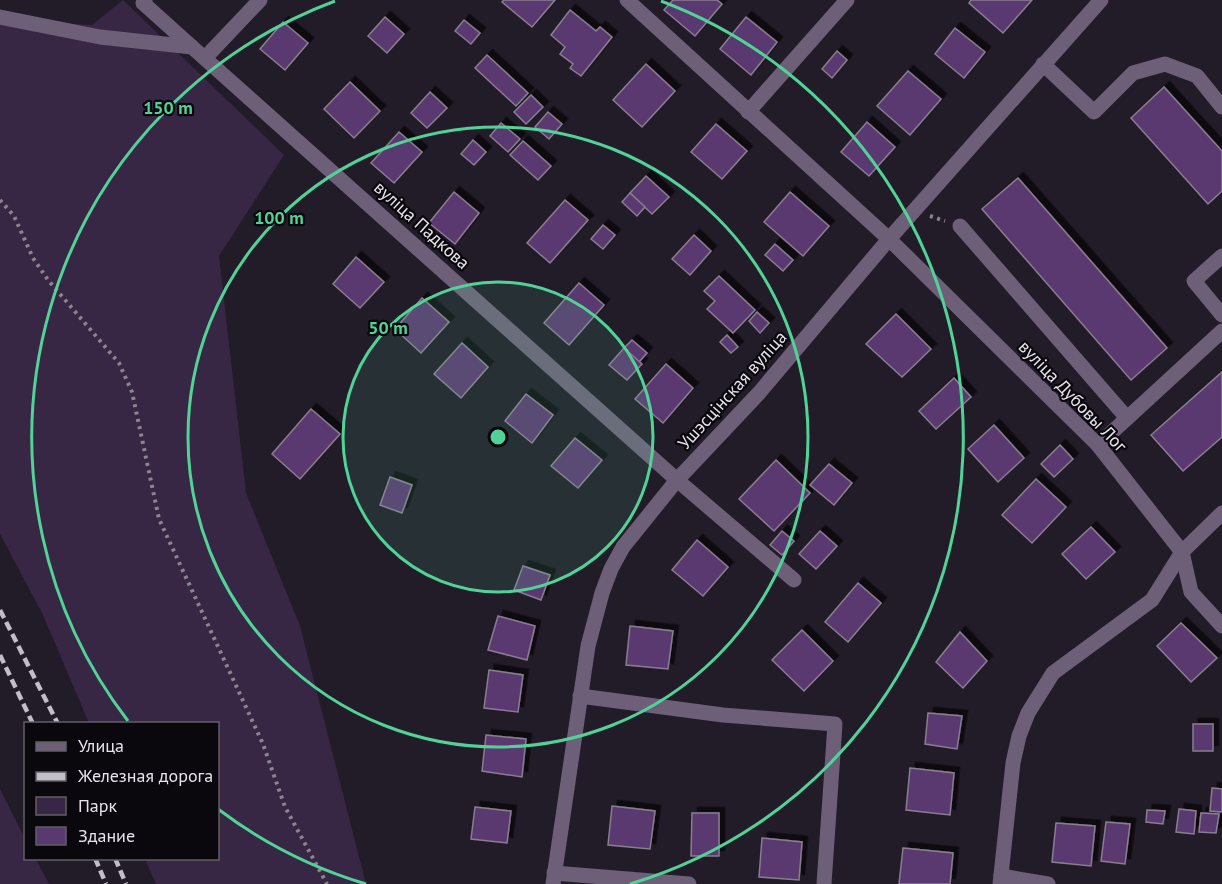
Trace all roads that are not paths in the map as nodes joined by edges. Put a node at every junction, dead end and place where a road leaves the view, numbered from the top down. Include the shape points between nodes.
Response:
1 (145, 0) edge
2 (260, 0) edge
3 (627, 0) edge
4 (847, 0) edge
5 (1101, 0) edge
6 (0, 17) edge
7 (192, 47) junction
8 (205, 58) junction
9 (1043, 64) junction
10 (1222, 107) edge
11 (748, 112) junction
12 (960, 226) road end
13 (890, 239) junction
14 (1222, 256) edge
15 (1222, 315) edge
16 (1222, 331) edge
17 (1127, 418) junction
18 (1098, 445) junction
19 (677, 480) junction
20 (1222, 513) edge
21 (1182, 552) junction
22 (794, 580) dead end
23 (1222, 626) edge
24 (580, 696) junction
25 (554, 878) edge
26 (1001, 880) edge
27 (689, 884) edge
28 (824, 884) edge
29 (1048, 884) edge

1 - 7 street, вуліца Падкова via 143,3
2 - 8 street
3 - 11 street
4 - 11 street
5 - 9 street, Ушэсцінская вуліца
6 - 7 street via 100,37
7 - 8 street, вуліца Падкова
8 - 19 street, вуліца Падкова
9 - 10 street via 1094,112 1133,73 1165,64 1197,76
9 - 13 street, Ушэсцінская вуліца
11 - 13 street
12 - 17 street
13 - 18 street, вуліца Дубовы Лог
13 - 19 street, Ушэсцінская вуліца via 759,393
14 - 15 street via 1194,281
16 - 17 street
17 - 18 street
18 - 21 street, вуліца Дубовы Лог
19 - 22 street, вуліца Падкова
19 - 24 street, Ушэсцінская вуліца via 623,547 611,569 588,646
20 - 21 street
21 - 23 street, вуліца Дубовы Лог via 1191,592
21 - 26 street via 1152,600 1053,673 1029,713 1012,763
24 - 25 street, Ушэсцінская вуліца
24 - 28 street via 723,715 835,724
25 - 27 street
26 - 29 street

